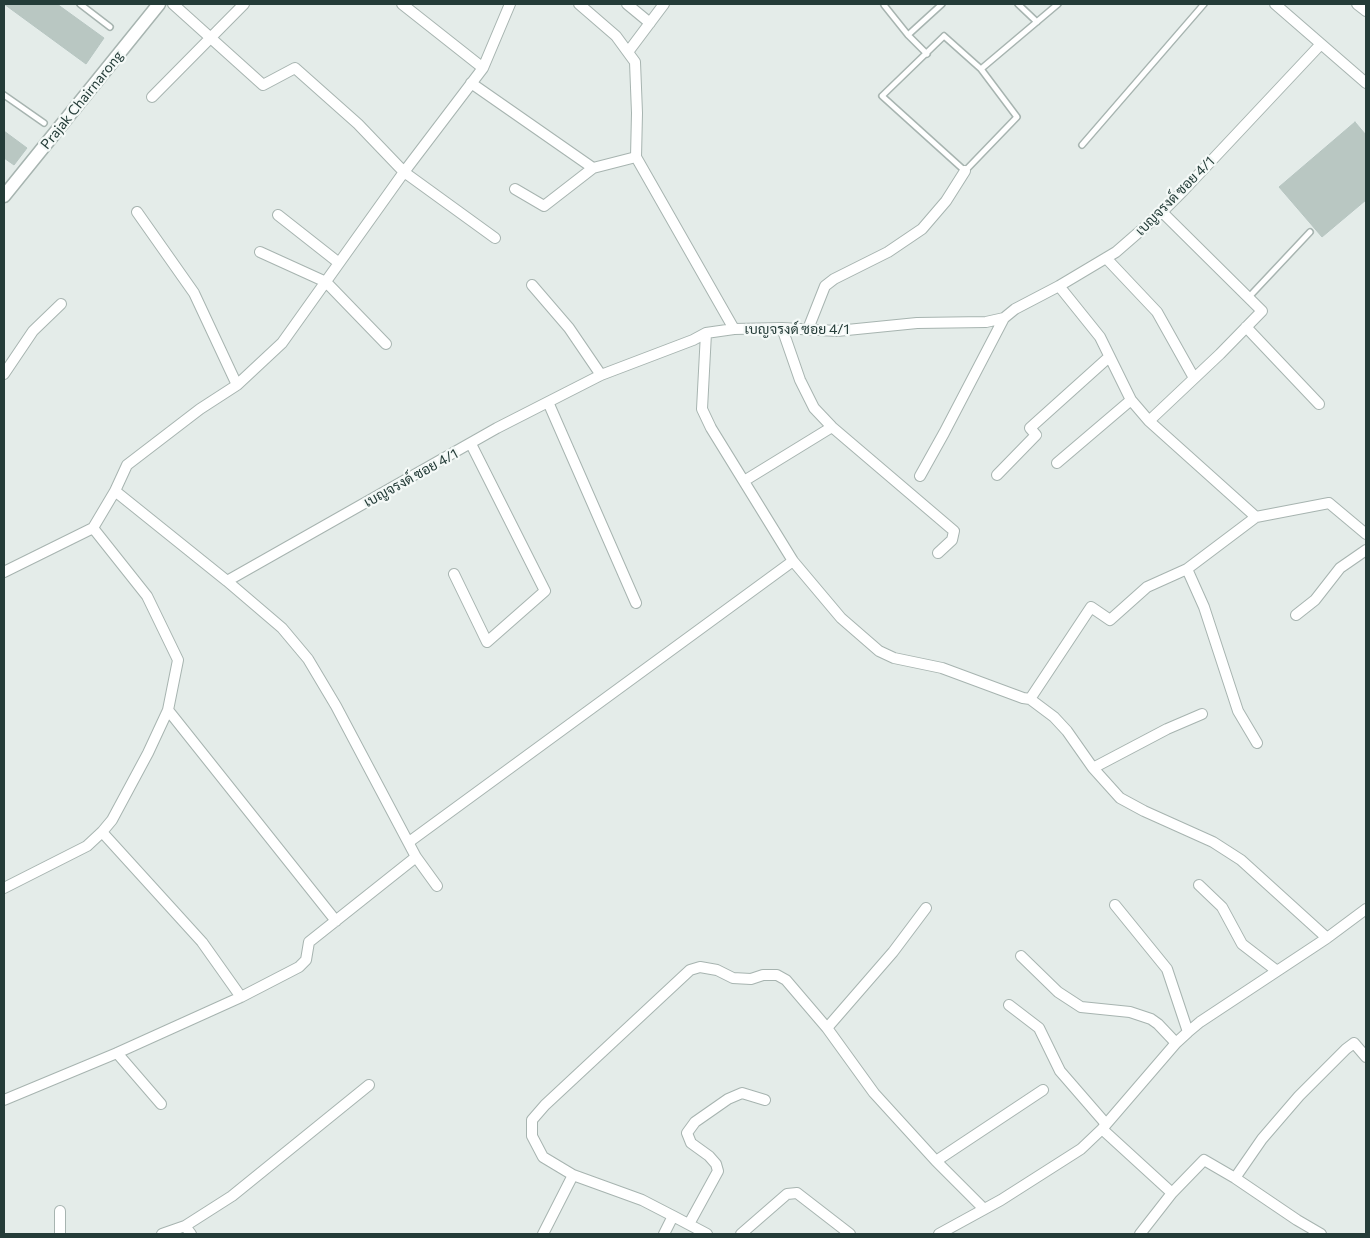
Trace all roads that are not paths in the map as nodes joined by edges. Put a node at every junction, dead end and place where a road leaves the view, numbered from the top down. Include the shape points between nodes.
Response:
1 (80, 4) edge
2 (159, 4) edge
3 (173, 4) edge
4 (244, 4) edge
5 (402, 4) edge
6 (510, 4) edge
7 (579, 4) edge
8 (627, 4) edge
9 (664, 4) edge
10 (942, 4) edge
11 (1018, 4) edge
12 (1058, 4) edge
13 (1204, 4) edge
14 (1275, 4) edge
15 (1357, 4) edge
16 (884, 6) dead end
17 (1366, 11) edge
18 (1037, 22) junction
19 (650, 23) junction
20 (110, 27) dead end
21 (908, 35) junction
22 (211, 38) junction
23 (1321, 44) junction
24 (628, 52) junction
25 (927, 54) junction
26 (483, 68) junction
27 (981, 69) junction
28 (1366, 82) edge
29 (471, 83) junction
30 (4, 94) edge
31 (152, 97) dead end
32 (44, 122) dead end
33 (1082, 144) dead end
34 (636, 157) junction
35 (593, 168) junction
36 (965, 171) junction
37 (404, 172) junction
38 (515, 189) dead end
39 (4, 196) edge
40 (137, 212) dead end
41 (1162, 212) junction
42 (278, 215) dead end
43 (1310, 232) dead end
44 (495, 238) dead end
45 (260, 252) dead end
46 (1106, 258) junction
47 (339, 263) junction
48 (326, 282) junction
49 (532, 285) dead end
50 (1059, 286) junction
51 (1248, 298) junction
52 (61, 304) dead end
53 (1004, 318) junction
54 (1246, 327) junction
55 (782, 328) junction
56 (734, 329) junction
57 (808, 329) junction
58 (706, 334) junction
59 (386, 344) dead end
60 (1109, 357) junction
61 (4, 374) edge
62 (601, 375) junction
63 (1194, 378) junction
64 (237, 385) junction
65 (1131, 400) junction
66 (548, 402) junction
67 (1319, 404) dead end
68 (1149, 421) junction
69 (832, 427) junction
70 (470, 444) junction
71 (1057, 463) dead end
72 (997, 475) dead end
73 (920, 476) dead end
74 (744, 480) junction
75 (115, 491) junction
76 (1256, 517) junction
77 (93, 528) junction
78 (1366, 534) edge
79 (1366, 550) edge
80 (938, 553) dead end
81 (793, 561) junction
82 (1187, 569) junction
83 (4, 572) edge
84 (454, 574) dead end
85 (227, 581) junction
86 (636, 603) dead end
87 (1296, 615) dead end
88 (1030, 698) junction
89 (168, 710) junction
90 (1202, 714) dead end
91 (1257, 743) dead end
92 (1093, 768) junction
93 (102, 832) junction
94 (409, 842) junction
95 (416, 857) junction
96 (1199, 885) dead end
97 (437, 886) dead end
98 (4, 888) edge
99 (1115, 905) dead end
100 (926, 908) dead end
101 (1366, 909) edge
102 (336, 921) junction
103 (1327, 938) junction
104 (1021, 956) dead end
105 (1277, 971) junction
106 (240, 997) junction
107 (1009, 1005) dead end
108 (827, 1028) junction
109 (1188, 1032) junction
110 (1176, 1043) junction
111 (118, 1053) junction
112 (1366, 1058) edge
113 (369, 1085) dead end
114 (1043, 1090) dead end
115 (4, 1100) edge
116 (765, 1100) dead end
117 (161, 1104) dead end
118 (1104, 1127) junction
119 (936, 1161) junction
120 (573, 1175) junction
121 (1235, 1178) junction
122 (1172, 1193) junction
123 (984, 1210) junction
124 (60, 1211) dead end
125 (673, 1216) junction
126 (689, 1224) junction
127 (188, 1230) edge
128 (60, 1234) edge
129 (162, 1234) edge
130 (543, 1234) edge
131 (664, 1234) edge
132 (707, 1234) edge
133 (741, 1234) edge
134 (850, 1234) edge
135 (939, 1234) edge
136 (1140, 1234) edge
137 (1321, 1234) edge

1 - 20 lane
2 - 39 street, Prajak Chairnarong
3 - 22 street
4 - 22 street
5 - 26 street
6 - 26 street
7 - 24 street via 616,36
8 - 19 street
9 - 19 street
10 - 21 lane
11 - 18 lane
12 - 18 lane
13 - 33 lane
14 - 23 street
15 - 17 street
16 - 21 lane
18 - 27 lane
19 - 24 street
21 - 25 lane
22 - 31 street
22 - 37 street via 263,85 295,68 358,124
23 - 28 street
23 - 41 street, เบญจรงด์ ซอย 4/1
24 - 34 street via 635,62
25 - 27 lane via 944,36
25 - 36 lane via 882,96
26 - 29 street
27 - 36 lane via 1017,117
29 - 35 street
29 - 37 street
30 - 32 lane
34 - 35 street
34 - 56 street
35 - 38 street via 544,206
36 - 57 street via 946,201 922,229 888,252 825,286
37 - 44 street
37 - 47 street
40 - 64 street via 194,293
41 - 46 street, เบญจรงด์ ซอย 4/1
41 - 51 street
42 - 47 street
43 - 51 lane
45 - 48 street
46 - 50 street, เบญจรงด์ ซอย 4/1
46 - 63 street via 1157,312
47 - 48 street
48 - 59 street
48 - 64 street via 282,343
49 - 62 street via 569,328
50 - 53 street, เบญจรงด์ ซอย 4/1
50 - 60 street via 1100,338
51 - 54 street via 1262,311
52 - 61 street via 33,331
53 - 57 street, เบญจรงด์ ซอย 4/1 via 986,322
53 - 73 street
54 - 63 street
54 - 67 street
55 - 56 street, เบญจรงด์ ซอย 4/1
55 - 57 street, เบญจรงด์ ซอย 4/1
55 - 69 street via 800,380 814,408
56 - 58 street, เบญจรงด์ ซอย 4/1
58 - 62 street, เบญจรงด์ ซอย 4/1
58 - 74 street via 702,409
60 - 65 street
60 - 72 street via 1030,428 1036,435
62 - 66 street, เบญจรงด์ ซอย 4/1
63 - 68 street
64 - 75 street via 200,408 127,465
65 - 68 street
65 - 71 street
66 - 70 street, เบญจรงด์ ซอย 4/1
66 - 86 street
68 - 76 street
69 - 74 street
69 - 80 street via 954,531 952,540
70 - 84 street via 545,592 487,642
70 - 85 street, เบญจรงด์ ซอย 4/1
74 - 81 street
75 - 77 street
75 - 85 street
76 - 78 street via 1328,503
76 - 82 street
77 - 83 street
77 - 89 street via 147,596 178,660
79 - 87 street via 1340,568 1315,600
81 - 88 street via 841,618 879,651
81 - 94 street
82 - 88 street via 1147,587 1110,620 1091,606
82 - 91 street via 1204,607 1238,711
85 - 94 street via 282,628 308,659
88 - 92 street via 1067,731
89 - 93 street via 112,820
89 - 102 street
90 - 92 street
92 - 103 street via 1120,798 1213,842 1241,860
93 - 98 street via 87,846
93 - 106 street via 202,942
94 - 95 street
95 - 97 street
95 - 102 street
96 - 105 street via 1222,907 1242,944
99 - 109 street via 1167,970
100 - 108 street via 893,952
101 - 103 street
102 - 106 street via 309,942 306,960 299,967
103 - 105 street
104 - 110 street via 1058,992 1081,1007 1130,1012 1144,1017 1158,1024
105 - 109 street
106 - 111 street
107 - 118 street via 1039,1028 1060,1071
108 - 119 street via 874,1093
108 - 120 street via 786,980 776,975 733,978 717,970 700,967 690,970 532,1120 532,1136 544,1157
109 - 110 street
110 - 118 street
111 - 115 street
111 - 117 street
112 - 121 street via 1354,1043 1346,1049 1262,1138
113 - 127 street
114 - 119 street
116 - 126 street via 742,1093 695,1122 687,1133 716,1164 718,1171
118 - 122 street
118 - 123 street via 1081,1148
119 - 123 street
120 - 125 street via 642,1200
120 - 130 street
121 - 122 street via 1204,1160
121 - 137 street
122 - 136 street
123 - 135 street
124 - 128 street
125 - 126 street
125 - 131 street
126 - 132 street
127 - 129 street
133 - 134 street via 787,1194 798,1193

